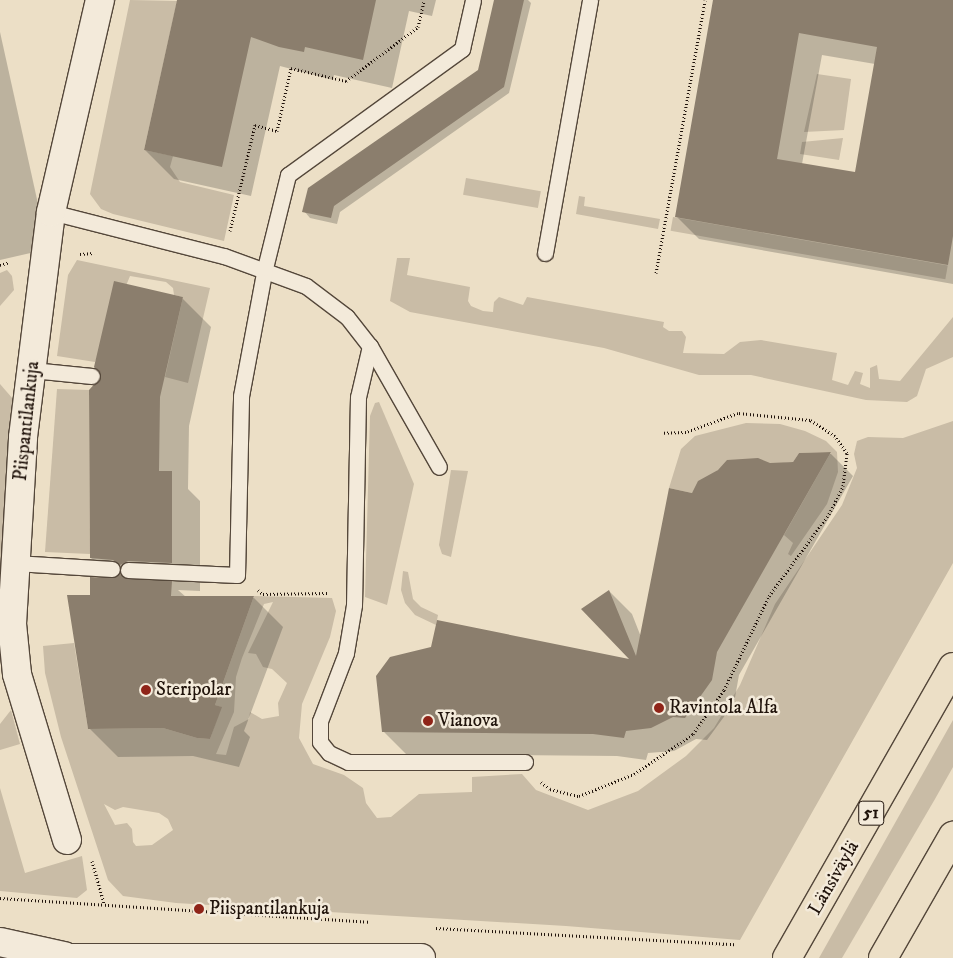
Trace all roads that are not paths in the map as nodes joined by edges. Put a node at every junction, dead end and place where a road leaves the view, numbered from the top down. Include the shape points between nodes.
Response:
1 (100, 0) edge
2 (473, 0) edge
3 (590, 0) edge
4 (50, 212) junction
5 (546, 253) dead end
6 (265, 268) junction
7 (370, 346) junction
8 (32, 370) junction
9 (92, 376) dead end
10 (439, 467) dead end
11 (15, 563) junction
12 (112, 569) dead end
13 (128, 570) dead end
14 (953, 667) edge
15 (525, 762) road end
16 (953, 836) edge
17 (67, 840) road end
18 (0, 942) edge
19 (59, 957) edge
20 (215, 958) edge
21 (421, 958) edge
22 (787, 958) edge
23 (883, 958) edge

1 - 4 street, Piispantilankuja
2 - 6 lane via 462,49 288,175
3 - 5 lane
4 - 6 lane
4 - 8 street, Piispantilankuja
6 - 7 lane via 306,286 347,317
6 - 13 lane via 240,396 237,575
7 - 10 lane
7 - 15 lane via 358,397 354,605 346,653 320,721 320,742 329,753 348,762
8 - 9 lane
8 - 11 street, Piispantilankuja via 23,437
11 - 12 lane
11 - 17 street, Piispantilankuja via 12,624 17,674
14 - 22 highway, Länsiväylä / 51
16 - 23 highway
18 - 19 street
19 - 20 street
20 - 21 street

